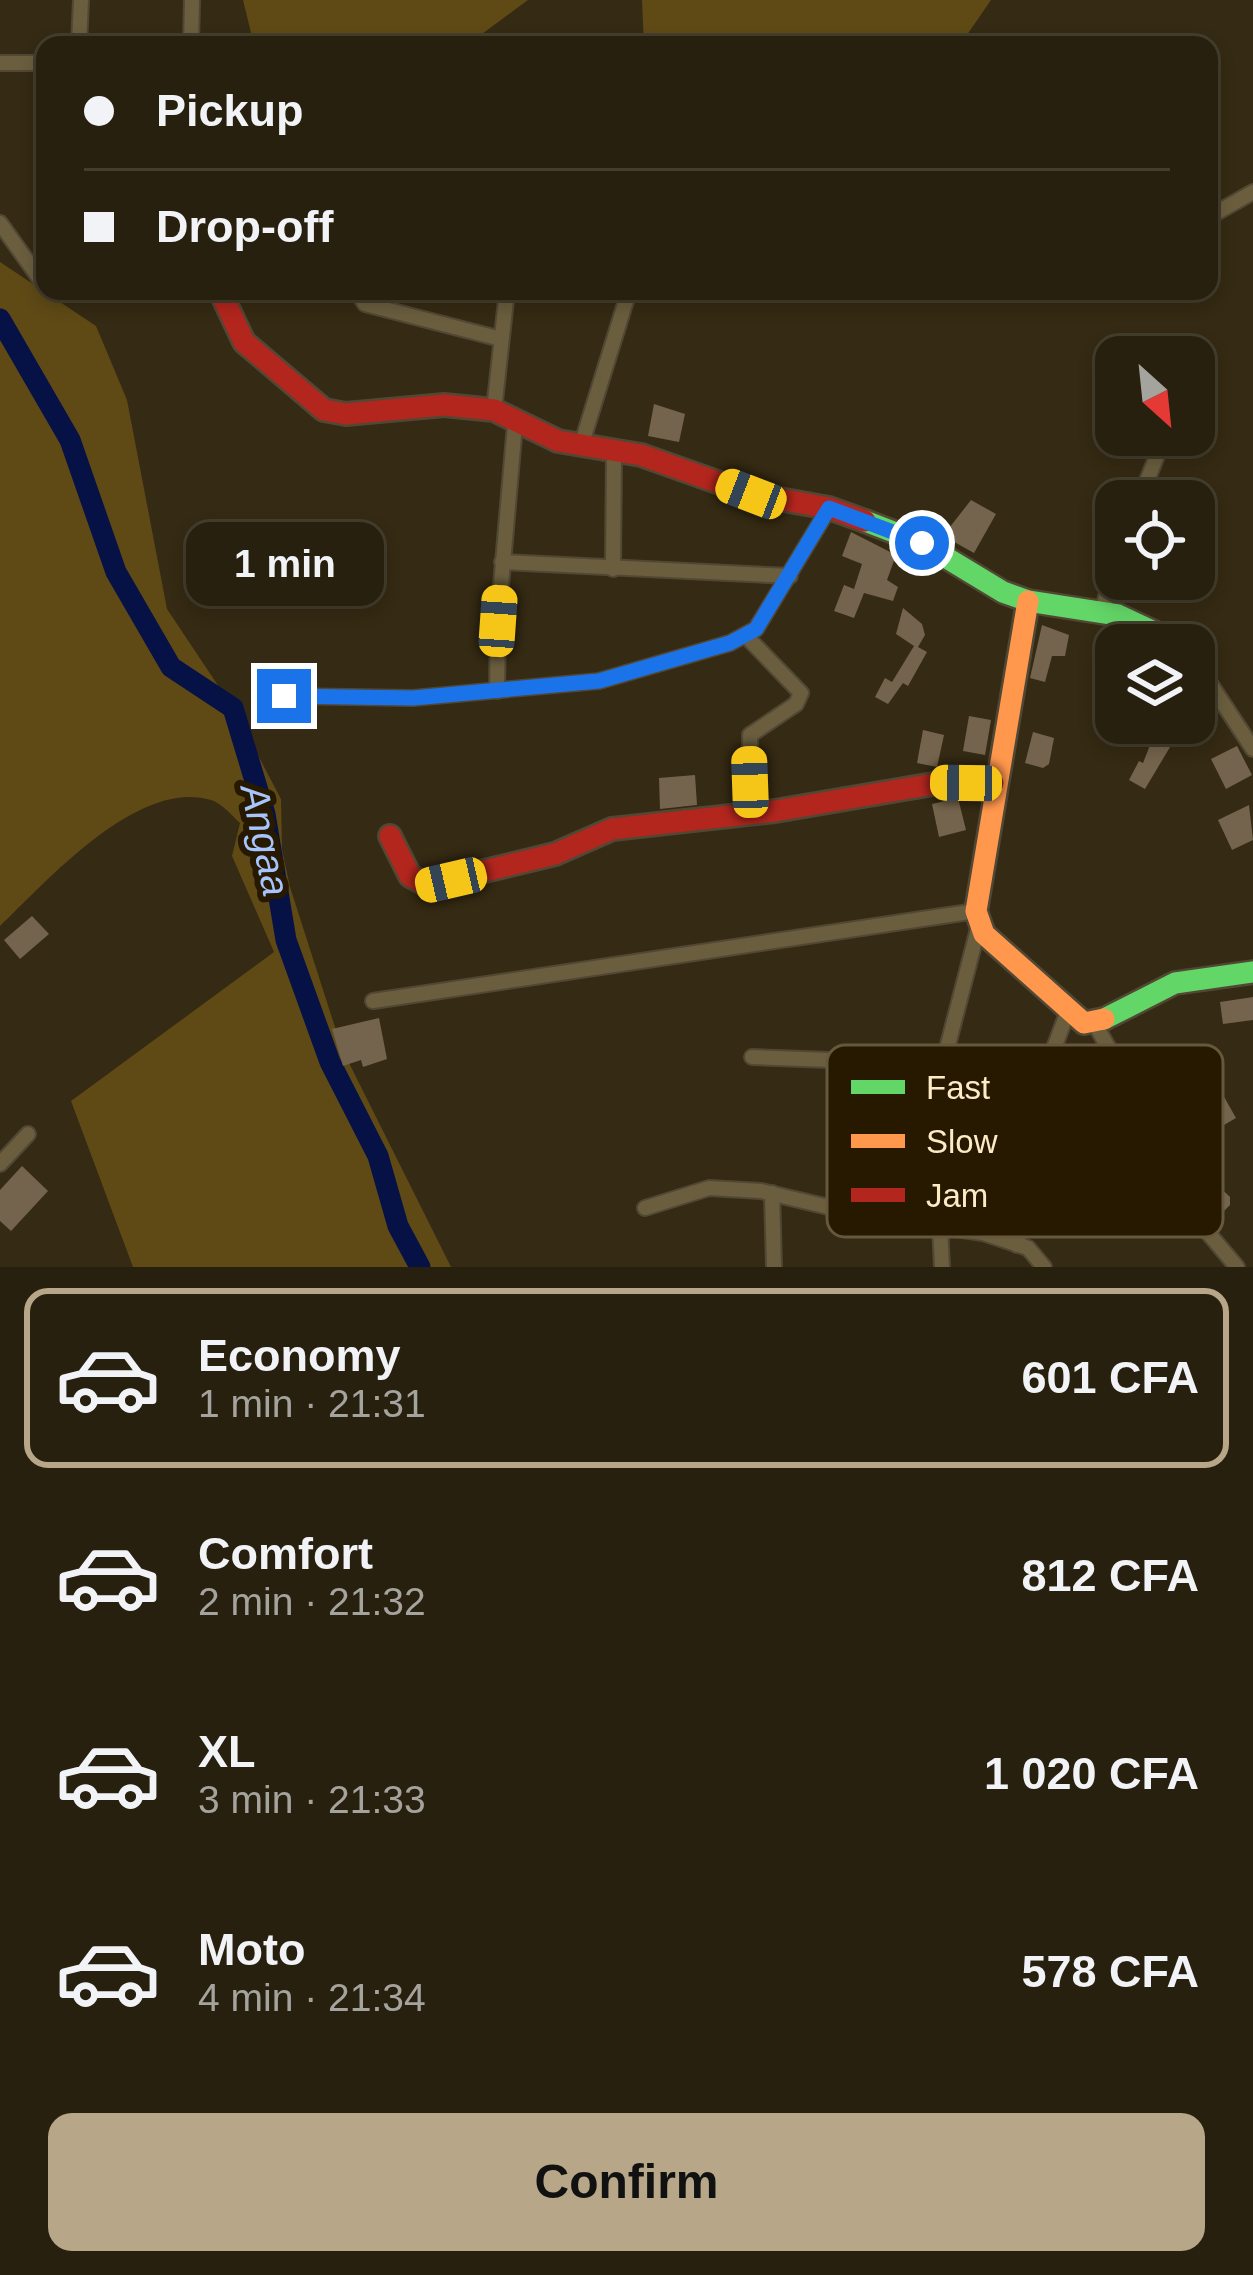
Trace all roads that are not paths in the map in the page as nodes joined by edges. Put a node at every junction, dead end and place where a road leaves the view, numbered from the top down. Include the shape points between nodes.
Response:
1 (81, 0) edge
2 (192, 0) edge
3 (79, 36) edge
4 (190, 36) edge
5 (0, 63) edge
6 (36, 63) edge
7 (1253, 192) edge
8 (1218, 212) edge
9 (0, 223) edge
10 (36, 273) edge
11 (223, 300) edge
12 (363, 300) edge
13 (506, 300) edge
14 (625, 300) edge
15 (501, 338) junction
16 (494, 410) junction
17 (515, 424) junction
18 (581, 446) junction
19 (614, 451) junction
20 (829, 508) junction
21 (502, 562) junction
22 (613, 568) junction
23 (790, 576) junction
24 (1105, 600) edge
25 (1028, 601) junction
26 (1102, 611) junction
27 (1145, 624) edge
28 (747, 637) junction
29 (497, 691) junction
30 (1215, 691) edge
31 (284, 696) dead end
32 (1253, 749) edge
33 (993, 783) junction
34 (751, 814) junction
35 (390, 836) dead end
36 (978, 918) junction
37 (1253, 972) edge
38 (373, 1001) dead end
39 (1067, 1011) junction
40 (1096, 1024) junction
41 (948, 1045) edge
42 (1056, 1045) edge
43 (1108, 1045) edge
44 (752, 1057) dead end
45 (827, 1060) edge
46 (28, 1134) dead end
47 (0, 1164) edge
48 (772, 1193) junction
49 (827, 1207) edge
50 (645, 1208) dead end
51 (940, 1237) edge
52 (994, 1237) edge
53 (1018, 1237) edge
54 (1212, 1237) edge
55 (1017, 1245) junction
56 (774, 1267) edge
57 (942, 1267) edge
58 (1044, 1267) edge
59 (1237, 1267) edge

1 - 3 street
2 - 4 street
5 - 6 street
7 - 8 street
9 - 10 street
11 - 16 street via 244,342 313,406 346,414
12 - 15 street
13 - 15 street
14 - 18 street
15 - 16 street
16 - 17 street
17 - 18 street
17 - 21 street
18 - 19 street
19 - 20 street via 751,494
19 - 22 street
20 - 23 street
20 - 25 street via 922,543
21 - 22 street
21 - 29 street
22 - 23 street
23 - 28 street
24 - 26 street
25 - 26 street
25 - 33 street
26 - 27 street
28 - 29 street via 599,681
28 - 34 street via 801,693 750,735
29 - 31 street
30 - 32 street
33 - 34 street via 939,782
33 - 36 street
34 - 35 street via 612,829 555,854 427,885 410,876
36 - 38 street
36 - 39 street
36 - 41 street
37 - 40 street via 1175,983
39 - 40 street
39 - 42 street
40 - 43 street
44 - 45 street
46 - 47 street
48 - 49 street
48 - 50 street via 710,1188
48 - 56 street
51 - 57 street
52 - 55 street
53 - 55 street
54 - 59 street
55 - 58 street

